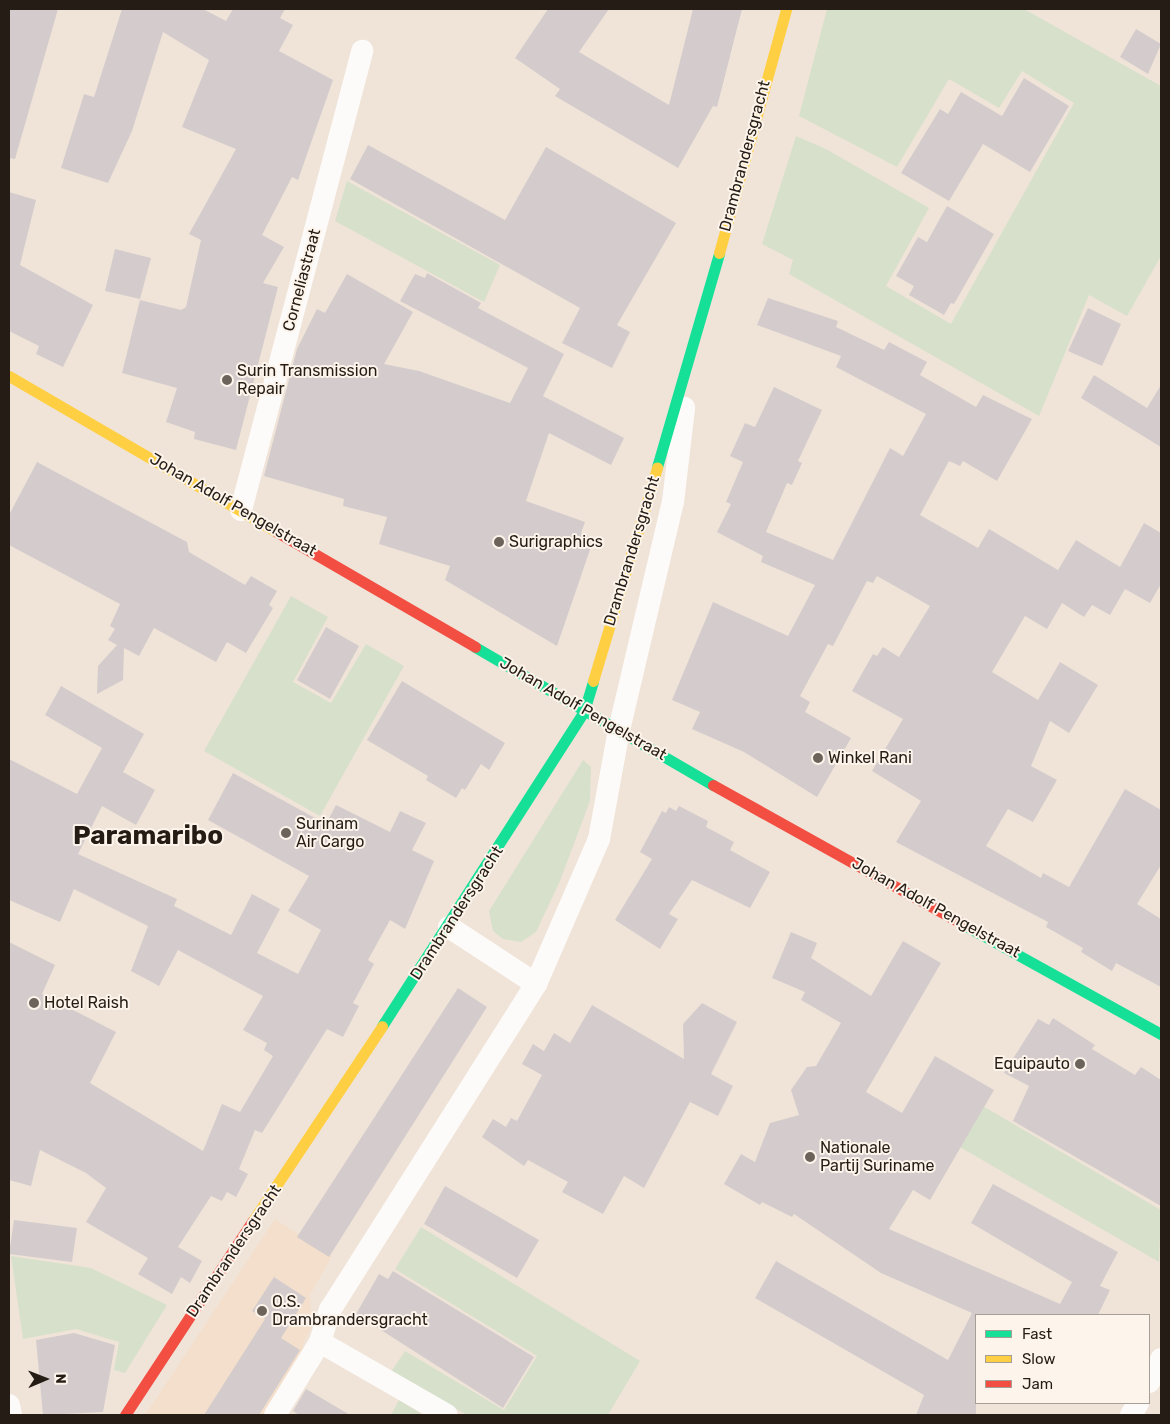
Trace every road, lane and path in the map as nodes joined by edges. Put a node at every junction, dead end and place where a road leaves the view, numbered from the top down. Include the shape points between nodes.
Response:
1 (786, 9) edge
2 (362, 51) dead end
3 (689, 362) junction
4 (9, 376) edge
5 (241, 510) junction
6 (584, 711) junction
7 (618, 730) junction
8 (449, 927) junction
9 (536, 984) junction
10 (1161, 1034) edge
11 (320, 1342) junction
12 (1161, 1359) edge
13 (1150, 1380) edge
14 (1137, 1404) edge
15 (9, 1405) edge
16 (11, 1415) edge
17 (125, 1415) edge
18 (275, 1415) edge
19 (447, 1415) edge
20 (1131, 1415) edge

1 - 3 street, Drambrandersgracht
2 - 5 street, Corneliastraat
3 - 6 street, Drambrandersgracht
3 - 7 street, Drambrandersgracht via 673,502
4 - 5 street, Johan Adolf Pengelstraat
5 - 6 street, Johan Adolf Pengelstraat
6 - 7 street, Johan Adolf Pengelstraat
6 - 8 street, Drambrandersgracht
7 - 9 street, Drambrandersgracht via 600,840
7 - 10 street, Johan Adolf Pengelstraat
8 - 9 street
8 - 17 street, Drambrandersgracht
9 - 11 street, Drambrandersgracht via 330,1310
11 - 18 street, Drambrandersgracht
11 - 19 street
12 - 13 street
14 - 20 street
15 - 16 street

